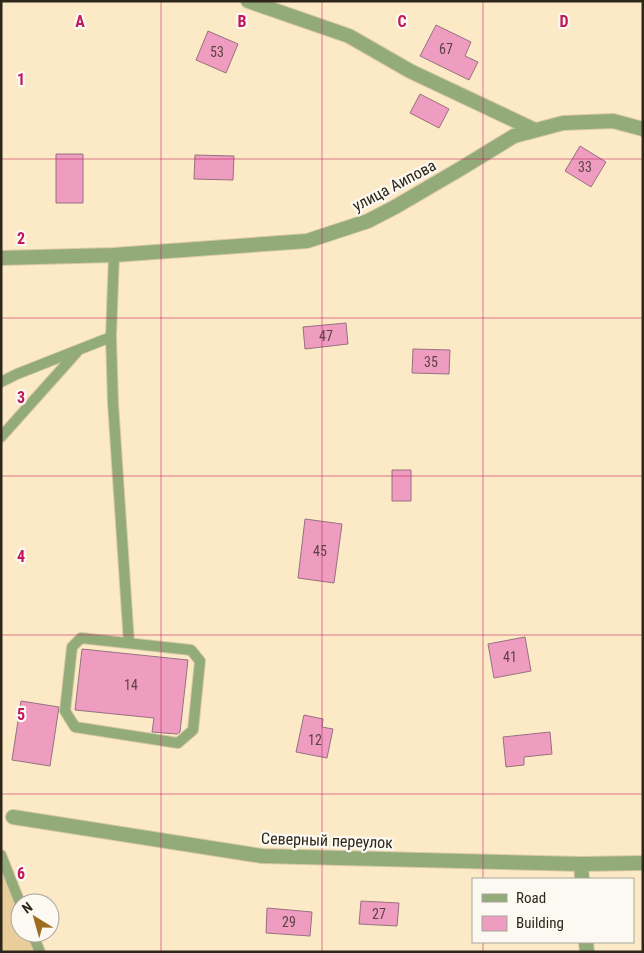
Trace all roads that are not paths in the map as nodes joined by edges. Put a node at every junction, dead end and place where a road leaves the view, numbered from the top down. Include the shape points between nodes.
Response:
1 (248, 1) edge
2 (643, 129) edge
3 (535, 130) junction
4 (114, 255) junction
5 (1, 258) edge
6 (110, 338) junction
7 (79, 350) junction
8 (1, 382) edge
9 (1, 437) edge
10 (129, 643) junction
11 (13, 817) dead end
12 (1, 855) edge
13 (643, 863) edge
14 (581, 864) junction
15 (582, 878) edge
16 (16, 893) edge

1 - 3 street via 349,36 410,71
2 - 3 street, улица Аипова via 613,121 563,123
3 - 4 street, улица Аипова via 514,136 368,221 307,241
4 - 5 street, улица Аипова
4 - 6 lane
6 - 7 lane
6 - 10 lane
7 - 8 lane
7 - 9 lane
10 - 10 lane via 191,650 200,661 193,730 178,743 75,727 65,711 72,647 81,638
11 - 14 street, Северный переулок via 262,856
12 - 16 lane
13 - 14 street, Северный переулок
14 - 15 street

